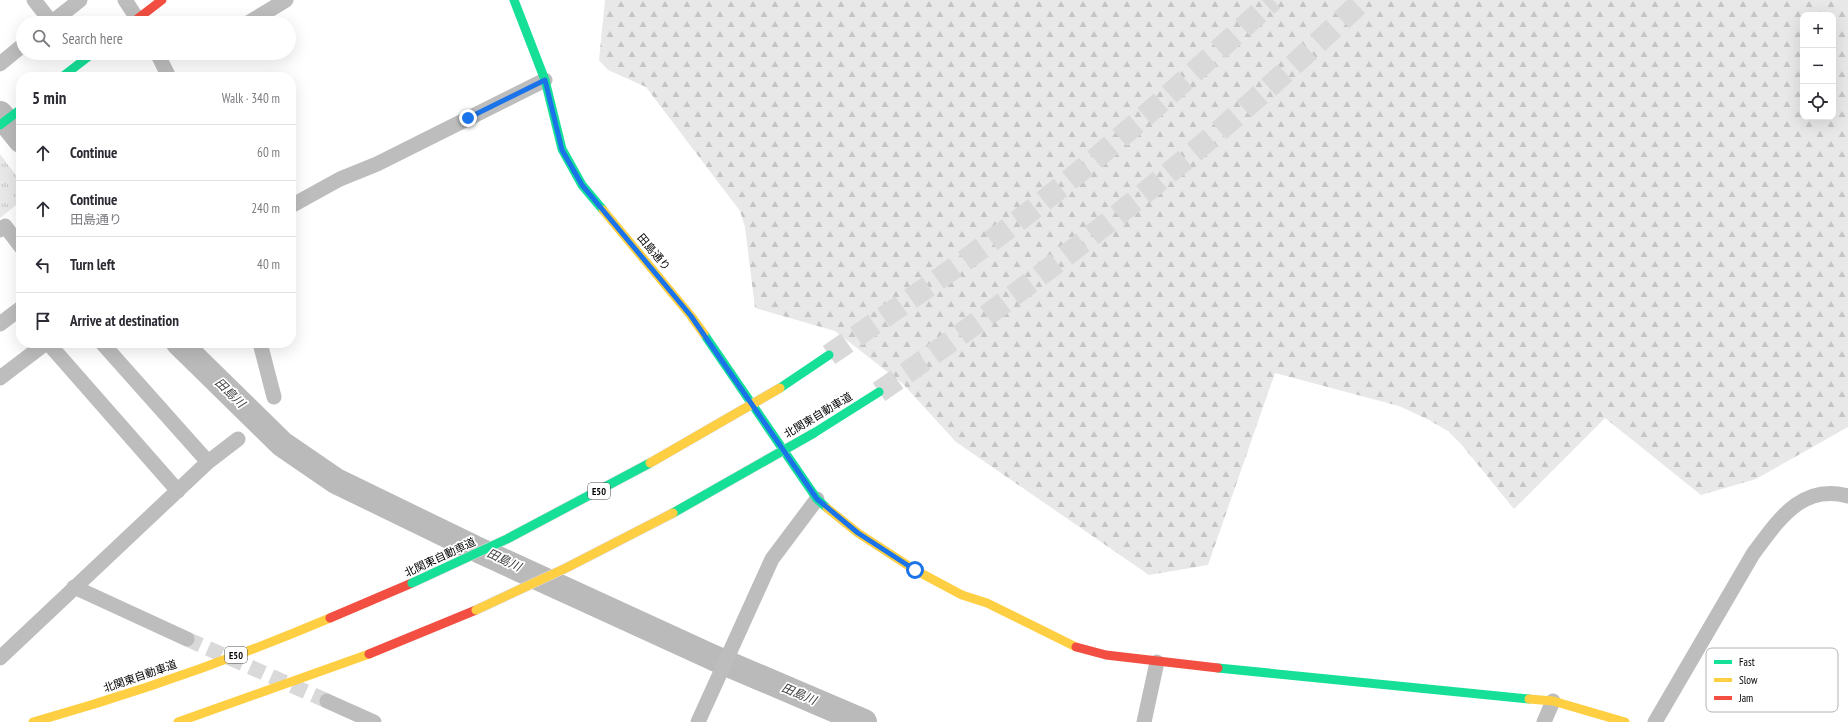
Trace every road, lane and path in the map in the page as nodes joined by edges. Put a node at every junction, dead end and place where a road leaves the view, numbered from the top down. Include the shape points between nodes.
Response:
1 (34, 0) edge
2 (80, 0) edge
3 (125, 0) edge
4 (162, 0) edge
5 (286, 0) edge
6 (514, 0) edge
7 (47, 16) edge
8 (61, 16) edge
9 (134, 16) edge
10 (144, 16) edge
11 (260, 16) edge
12 (16, 51) edge
13 (84, 60) edge
14 (160, 60) edge
15 (0, 64) edge
16 (68, 72) edge
17 (166, 72) edge
18 (545, 80) junction
19 (16, 113) edge
20 (0, 125) edge
21 (296, 203) edge
22 (0, 230) edge
23 (16, 240) edge
24 (16, 312) edge
25 (0, 324) edge
26 (40, 348) edge
27 (51, 348) edge
28 (106, 348) edge
29 (261, 348) edge
30 (829, 355) tunnel mouth
31 (0, 378) edge
32 (879, 392) tunnel mouth
33 (274, 397) dead end
34 (238, 439) dead end
35 (208, 462) junction
36 (178, 491) junction
37 (1848, 496) edge
38 (817, 499) junction
39 (74, 587) junction
40 (187, 639) tunnel mouth
41 (0, 658) edge
42 (1156, 662) junction
43 (327, 701) tunnel mouth
44 (1553, 701) junction
45 (33, 722) edge
46 (178, 722) edge
47 (374, 722) edge
48 (698, 722) edge
49 (1144, 722) edge
50 (1544, 722) edge
51 (1625, 722) edge
52 (1655, 722) edge

1 - 7 street
2 - 8 street
3 - 9 street
4 - 10 main road
5 - 11 street
6 - 18 main road, 田島通り
12 - 15 street
13 - 16 main road
14 - 17 street
18 - 21 street
18 - 38 main road, 田島通り via 562,150 582,185 691,316
19 - 20 main road
22 - 23 street via 5,226
24 - 25 street
26 - 31 street
27 - 36 street
28 - 35 street
29 - 33 street
30 - 45 main road, 北関東自動車道 / E50, bridge via 780,388 622,479 454,565 337,616 237,655 134,691
32 - 46 main road, 北関東自動車道, bridge via 814,433 657,522 566,568 476,610 361,657
34 - 35 street
35 - 36 street
36 - 39 street
37 - 52 street via 1836,493 1815,495 1796,503 1771,531 1753,554
38 - 42 main road, 田島通り via 858,533 915,570 962,595 987,603 1075,647 1106,655
38 - 48 street via 772,559
39 - 40 street
39 - 41 street
42 - 44 main road, 田島通り
42 - 49 street
43 - 47 street
44 - 50 street
44 - 51 main road, 田島通り

